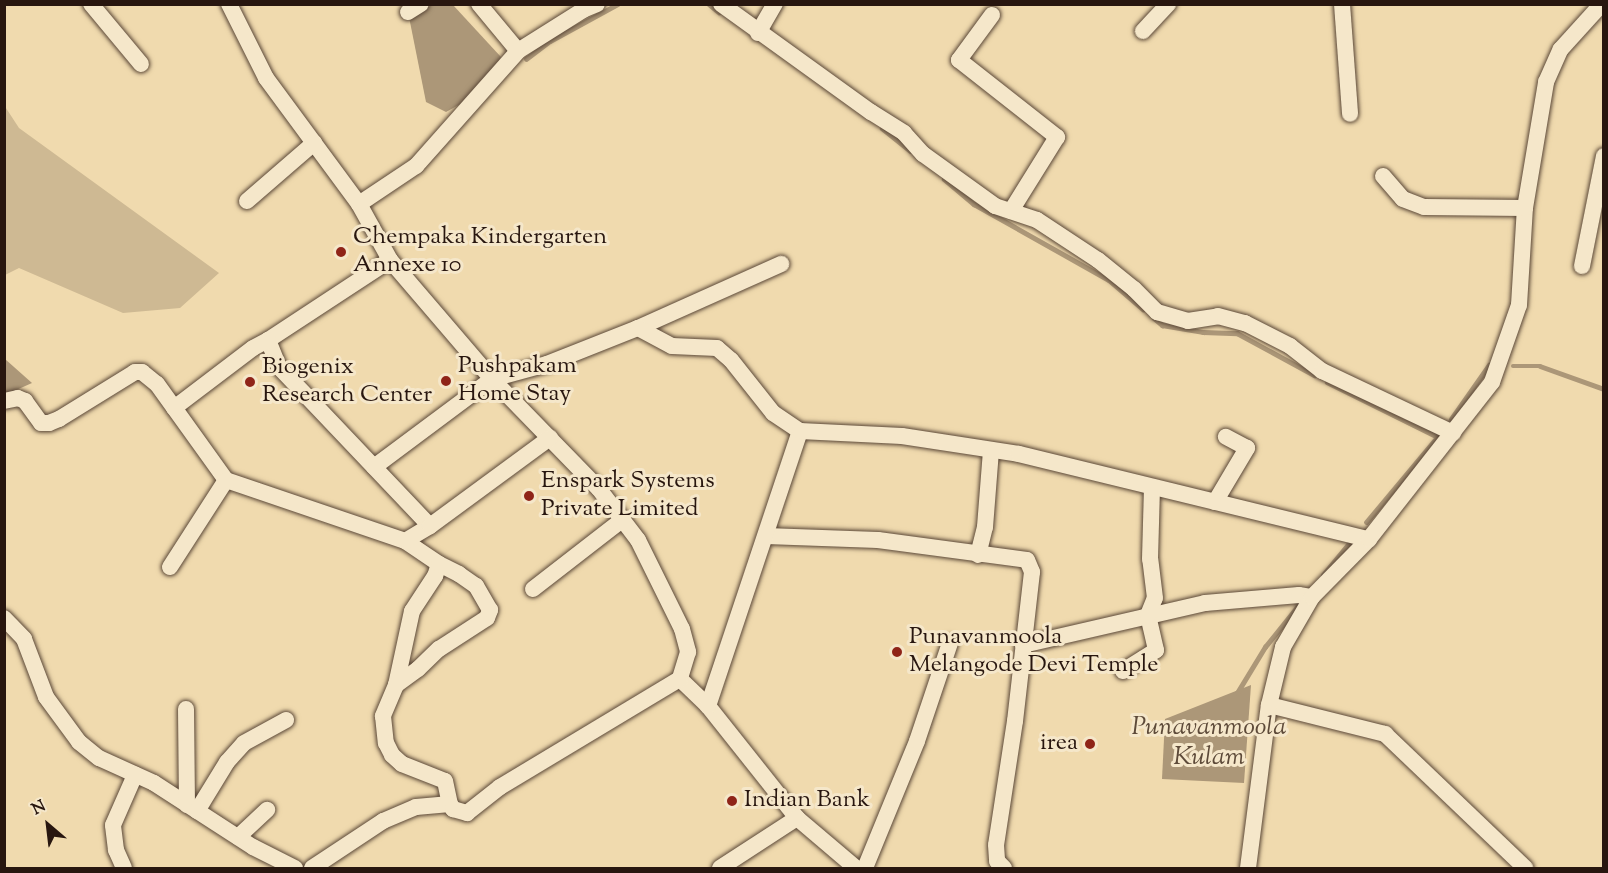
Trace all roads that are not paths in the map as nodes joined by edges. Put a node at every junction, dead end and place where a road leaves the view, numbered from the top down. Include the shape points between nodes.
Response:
1 (91, 4) edge
2 (229, 4) edge
3 (479, 4) edge
4 (597, 4) edge
5 (721, 4) edge
6 (775, 4) edge
7 (1168, 4) edge
8 (1342, 4) edge
9 (1600, 10) edge
10 (992, 15) dead end
11 (1143, 31) dead end
12 (758, 33) junction
13 (518, 51) junction
14 (141, 64) dead end
15 (1350, 114) dead end
16 (314, 143) junction
17 (1603, 166) edge
18 (1383, 176) dead end
19 (247, 201) dead end
20 (358, 204) junction
21 (1525, 208) junction
22 (1011, 211) junction
23 (390, 260) junction
24 (782, 264) dead end
25 (1582, 266) dead end
26 (638, 328) junction
27 (268, 340) junction
28 (492, 380) junction
29 (4, 401) edge
30 (174, 408) junction
31 (800, 431) junction
32 (1453, 433) junction
33 (550, 438) junction
34 (1226, 438) dead end
35 (991, 450) junction
36 (374, 467) junction
37 (226, 480) junction
38 (1152, 487) junction
39 (1215, 502) junction
40 (622, 520) junction
41 (430, 526) junction
42 (766, 536) junction
43 (1369, 539) junction
44 (405, 541) junction
45 (978, 555) junction
46 (439, 564) junction
47 (170, 567) dead end
48 (533, 589) dead end
49 (1312, 597) junction
50 (1148, 615) junction
51 (4, 618) edge
52 (950, 643) dead end
53 (1023, 645) junction
54 (1123, 671) dead end
55 (680, 679) junction
56 (396, 685) junction
57 (1269, 705) junction
58 (708, 706) junction
59 (186, 709) dead end
60 (286, 720) dead end
61 (135, 775) junction
62 (450, 804) junction
63 (192, 808) junction
64 (267, 810) dead end
65 (797, 818) junction
66 (238, 837) junction
67 (997, 866) edge
68 (124, 868) edge
69 (295, 868) edge
70 (312, 868) edge
71 (720, 868) edge
72 (856, 868) edge
73 (865, 868) edge
74 (1248, 868) edge
75 (1525, 868) edge

1 - 14 street
2 - 16 street via 266,78
3 - 13 street
4 - 13 street
5 - 12 street
6 - 12 street
7 - 11 street
8 - 15 street
9 - 21 street via 1561,49 1546,82
10 - 22 street via 959,60 1057,137
12 - 22 street via 904,133 923,154 995,206
13 - 20 street via 416,166
16 - 19 street
16 - 20 street
17 - 25 street
18 - 21 street via 1403,199 1424,207
20 - 23 street
21 - 32 street via 1519,305 1492,382
22 - 32 street via 1037,220 1098,260 1157,312 1188,321 1218,316 1245,323 1290,346 1322,371
23 - 27 street
23 - 28 street
24 - 26 street
26 - 28 street via 547,364
26 - 31 street via 672,346 717,348 773,413
27 - 30 street
27 - 36 street via 279,367
28 - 33 street
28 - 36 street
29 - 30 street via 25,401 41,423 49,423 135,372 142,372 157,384
30 - 37 street
31 - 35 street via 902,436
31 - 42 street
32 - 43 street
33 - 40 street via 599,489
33 - 41 street
34 - 39 street via 1247,448
35 - 38 street
35 - 45 street via 985,527
36 - 41 street
37 - 44 street
37 - 47 street
38 - 39 street
38 - 50 street via 1150,559 1155,598
39 - 43 street
40 - 48 street
40 - 55 street via 638,540 682,629 688,652
41 - 44 street
42 - 45 street via 878,540
42 - 58 street
43 - 49 street
44 - 46 street
45 - 53 street via 1028,560 1032,572
46 - 56 street via 412,611
46 - 56 street via 476,586 490,610 480,623 439,649
49 - 50 street via 1299,594 1241,598
49 - 57 street via 1283,647
50 - 53 street
50 - 54 street via 1156,650
51 - 61 street via 24,639 46,697 79,742 99,758
52 - 73 street
53 - 67 street via 996,844
55 - 58 street
55 - 62 street via 500,787 467,813 453,809
56 - 62 street via 383,716 386,743 402,764 445,781
57 - 74 street
57 - 75 street via 1385,734
58 - 65 street
59 - 63 street
60 - 63 street via 244,743
61 - 63 street
61 - 68 street via 114,825 116,850
62 - 70 street via 416,807 383,821
63 - 66 street
64 - 66 street
65 - 71 street
65 - 72 street
66 - 69 street

